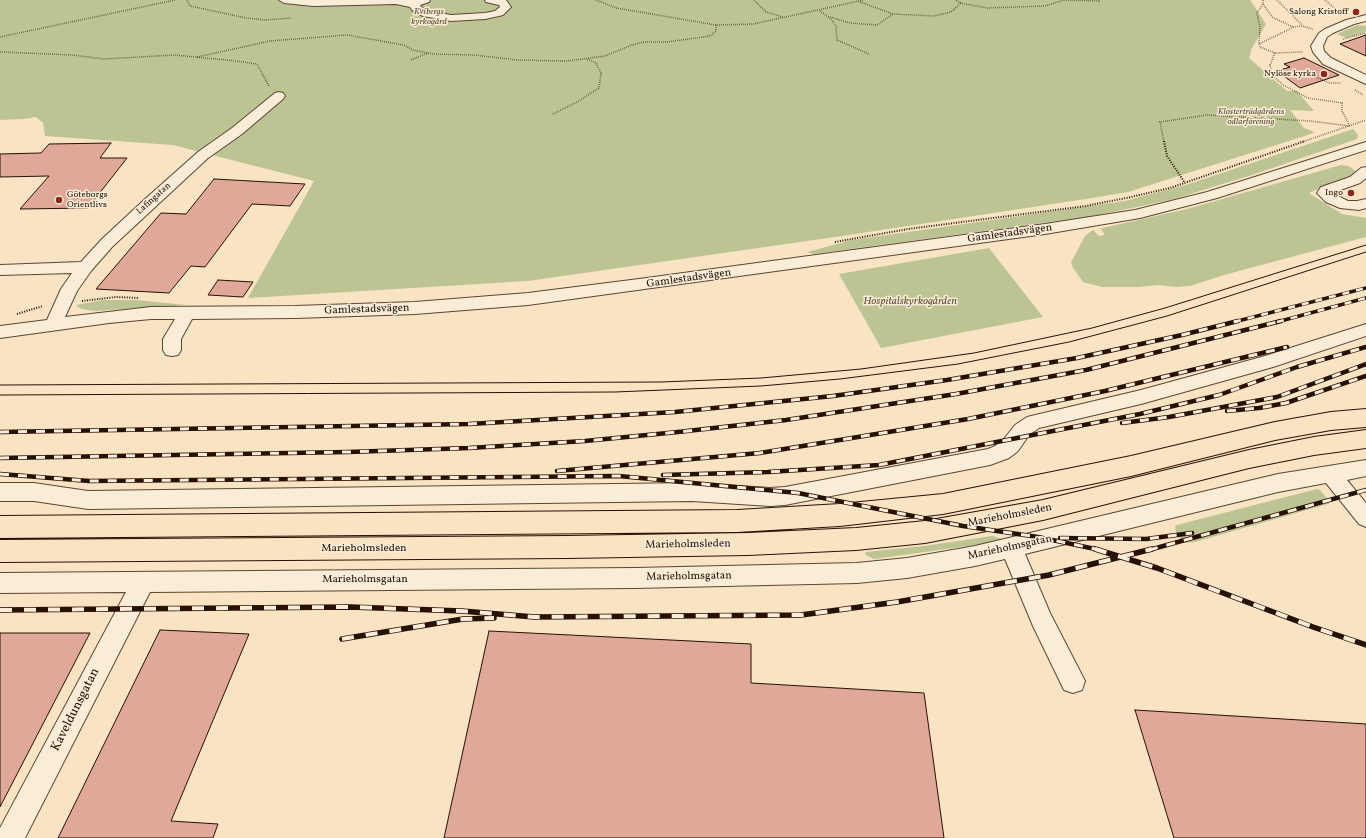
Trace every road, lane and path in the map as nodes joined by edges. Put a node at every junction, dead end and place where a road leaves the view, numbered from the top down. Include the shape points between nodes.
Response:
1 (175, 0) edge
2 (187, 0) edge
3 (284, 0) edge
4 (490, 0) edge
5 (596, 0) edge
6 (754, 0) edge
7 (864, 0) edge
8 (955, 0) edge
9 (1098, 0) edge
10 (1263, 0) edge
11 (1277, 0) edge
12 (1325, 0) edge
13 (859, 1) junction
14 (419, 2) edge
15 (960, 3) junction
16 (1263, 4) junction
17 (820, 11) junction
18 (894, 14) junction
19 (827, 16) junction
20 (1346, 16) dead end
21 (784, 17) junction
22 (291, 18) dead end
23 (1366, 18) edge
24 (716, 24) junction
25 (1294, 26) junction
26 (1302, 26) junction
27 (1315, 30) dead end
28 (0, 37) edge
29 (1259, 44) junction
30 (0, 52) edge
31 (1309, 52) dead end
32 (428, 53) junction
33 (1275, 53) junction
34 (869, 54) dead end
35 (197, 57) junction
36 (587, 59) junction
37 (411, 60) dead end
38 (1313, 76) dead end
39 (1366, 80) edge
40 (1345, 81) dead end
41 (279, 96) joint
42 (552, 114) dead end
43 (1366, 120) edge
44 (1350, 126) junction
45 (1366, 146) edge
46 (1338, 154) junction
47 (1366, 171) edge
48 (1185, 183) junction
49 (1366, 203) edge
50 (828, 244) dead end
51 (85, 267) junction
52 (0, 270) edge
53 (142, 298) dead end
54 (62, 303) junction
55 (187, 312) junction
56 (15, 314) dead end
57 (53, 324) junction
58 (1366, 330) edge
59 (0, 332) edge
60 (172, 350) dead end
61 (1366, 418) edge
62 (1366, 439) edge
63 (1366, 468) edge
64 (1330, 473) junction
65 (0, 492) edge
66 (1359, 500) edge
67 (1366, 518) edge
68 (0, 527) edge
69 (1011, 548) junction
70 (0, 551) edge
71 (143, 582) junction
72 (0, 583) edge
73 (1073, 681) dead end
74 (10, 838) edge

1 - 28 path
2 - 22 path via 190,6 246,18
3 - 14 street
4 - 14 street via 502,2 506,7 499,13 485,16 450,18 427,14 418,8
5 - 24 path via 630,11
6 - 21 path via 766,12
7 - 13 path
8 - 15 path
9 - 15 path via 1064,0 1045,6 988,8
10 - 16 path
11 - 26 path
12 - 20 path
13 - 17 path
13 - 18 path
15 - 18 path via 951,12 934,16
16 - 25 path via 1272,17
16 - 29 path via 1257,13 1260,28
17 - 19 path
17 - 21 path
18 - 19 path via 877,25 850,23
19 - 34 path via 836,26 837,40
21 - 24 path via 753,24
23 - 39 street via 1338,26 1323,35 1317,46 1327,61
24 - 36 path via 716,31 710,36 667,42 644,42 605,56
25 - 26 path
25 - 29 path
26 - 27 path
29 - 33 path via 1260,47
30 - 35 path via 104,59
31 - 33 path
32 - 35 path via 413,50 404,44 337,35 270,41
32 - 36 path via 516,60
32 - 37 path
33 - 44 path via 1270,65 1272,75 1283,85 1308,98 1342,103 1342,111
35 - 41 path via 257,64 270,87
36 - 42 path via 596,63 601,73 600,88
38 - 40 path via 1330,83
41 - 51 street, Lafingatan via 158,194
43 - 44 path
44 - 48 path
44 - 48 path via 1207,115 1160,122 1167,156
45 - 46 street, Gamlestadsvägen
46 - 47 street
46 - 55 street, Gamlestadsvägen via 1212,195 1135,215 663,282 528,299 415,308
47 - 49 street via 1355,180 1324,193 1345,205 1359,206
48 - 50 path via 1086,206 908,229
51 - 52 street
51 - 54 street, Lafingatan
53 - 54 path via 116,297
54 - 56 path
54 - 57 street, Lafingatan
55 - 57 street, Gamlestadsvägen via 116,316
55 - 60 street via 172,339
57 - 59 street, Gamlestadsvägen
58 - 65 street via 1268,362 1141,397 1034,422 1022,430 1002,452 990,457 785,496 692,492 88,500 34,492
61 - 68 highway, Marieholmsleden via 1274,431 1102,472 943,504 840,515 713,522
62 - 70 highway, Marieholmsleden via 1249,459 1043,510 925,532 856,539 568,547
63 - 64 street, Marieholmsgatan
64 - 66 street
64 - 69 street, Marieholmsgatan via 1278,483
66 - 67 street
69 - 71 street, Marieholmsgatan via 907,568 857,573
69 - 73 street via 1041,618
71 - 72 street, Marieholmsgatan
71 - 74 street, Kaveldunsgatan

